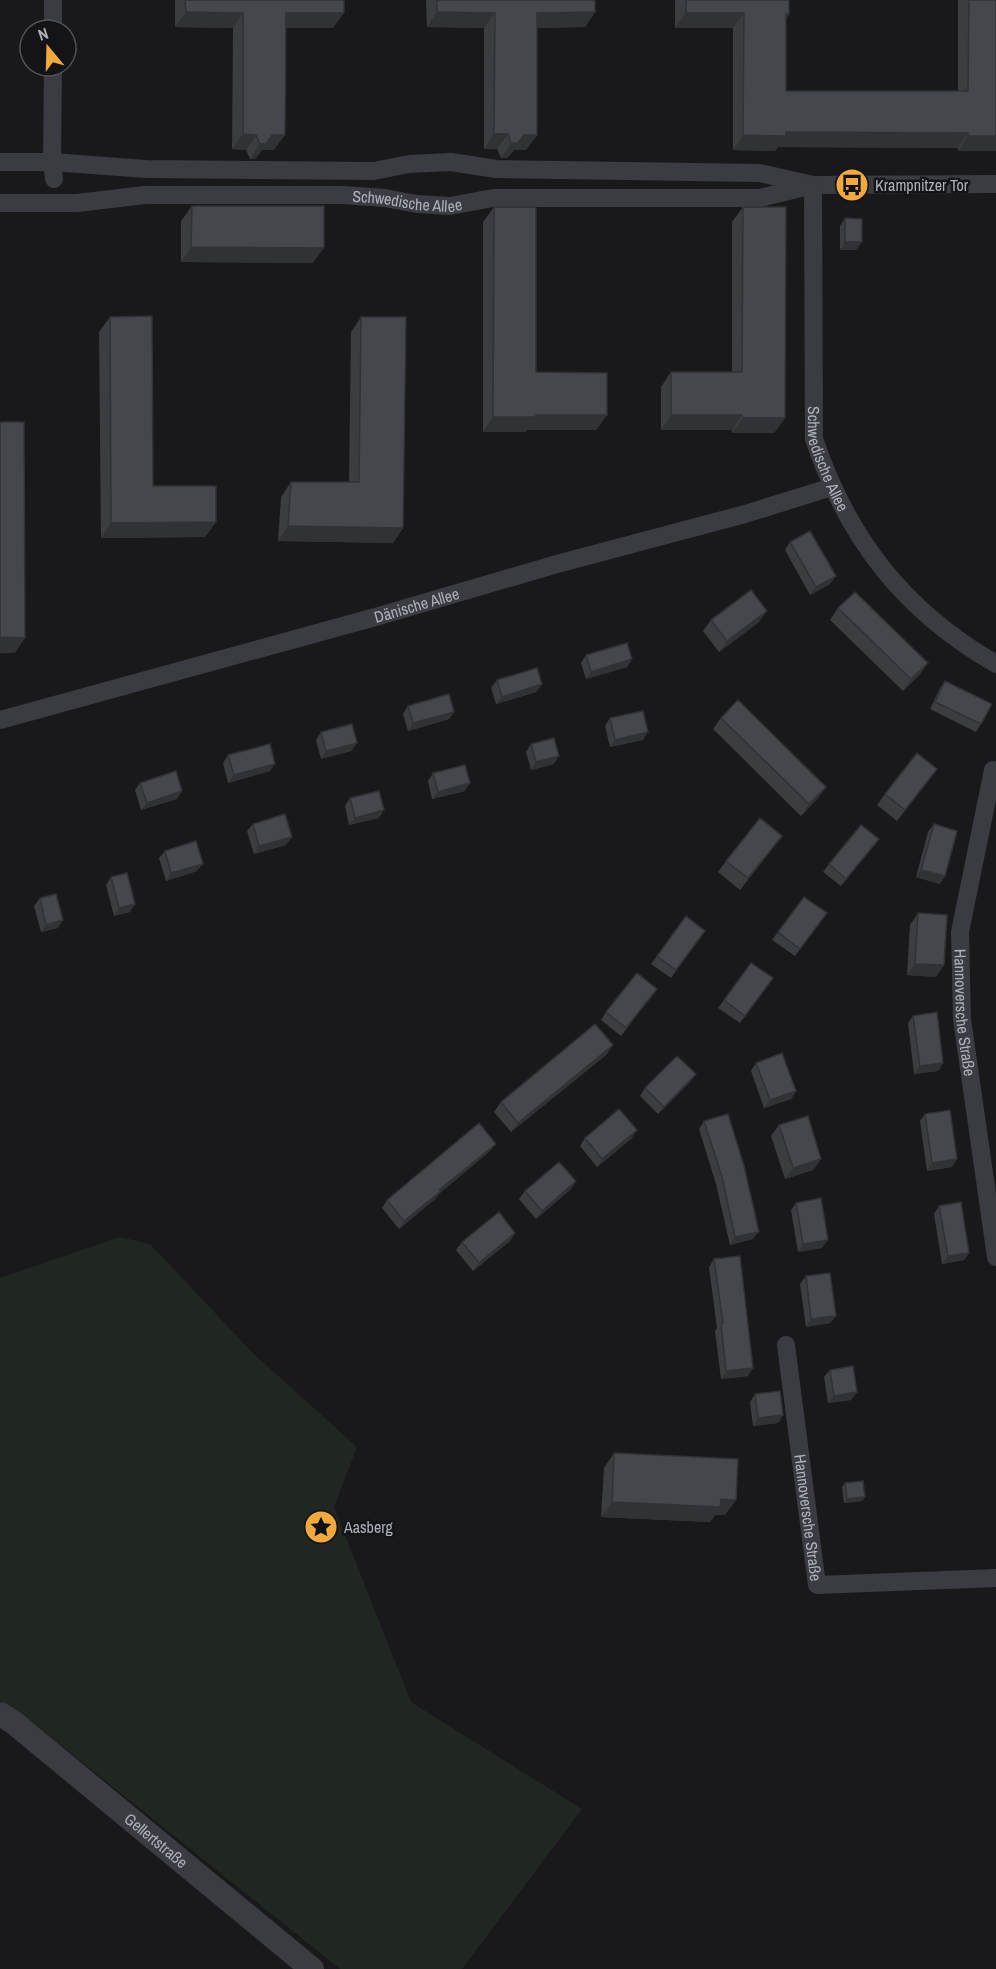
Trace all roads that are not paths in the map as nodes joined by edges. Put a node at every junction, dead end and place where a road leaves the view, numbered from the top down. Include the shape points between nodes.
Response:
1 (53, 0) edge
2 (53, 18) edge
3 (52, 78) edge
4 (0, 162) edge
5 (53, 171) junction
6 (996, 184) edge
7 (813, 185) junction
8 (0, 203) edge
9 (832, 487) junction
10 (996, 664) edge
11 (0, 720) edge
12 (993, 771) dead end
13 (996, 1257) edge
14 (786, 1345) dead end
15 (996, 1578) edge
16 (0, 1714) edge
17 (312, 1969) edge

1 - 2 street
3 - 5 street
4 - 5 street, Schwedische Allee
5 - 7 street, Schwedische Allee via 374,171 451,162 496,169 760,173
6 - 7 street, Schwedische Allee
7 - 8 street, Schwedische Allee via 760,198 494,198 450,206 343,195 145,195 77,203
7 - 9 street, Schwedische Allee via 814,439
9 - 10 street, Schwedische Allee via 865,546 903,593 949,634
9 - 11 street, Dänische Allee
12 - 13 street, Hannoversche Straße via 960,932 962,1018
14 - 15 street, Hannoversche Straße via 817,1585
16 - 17 street, Gellertstraße

